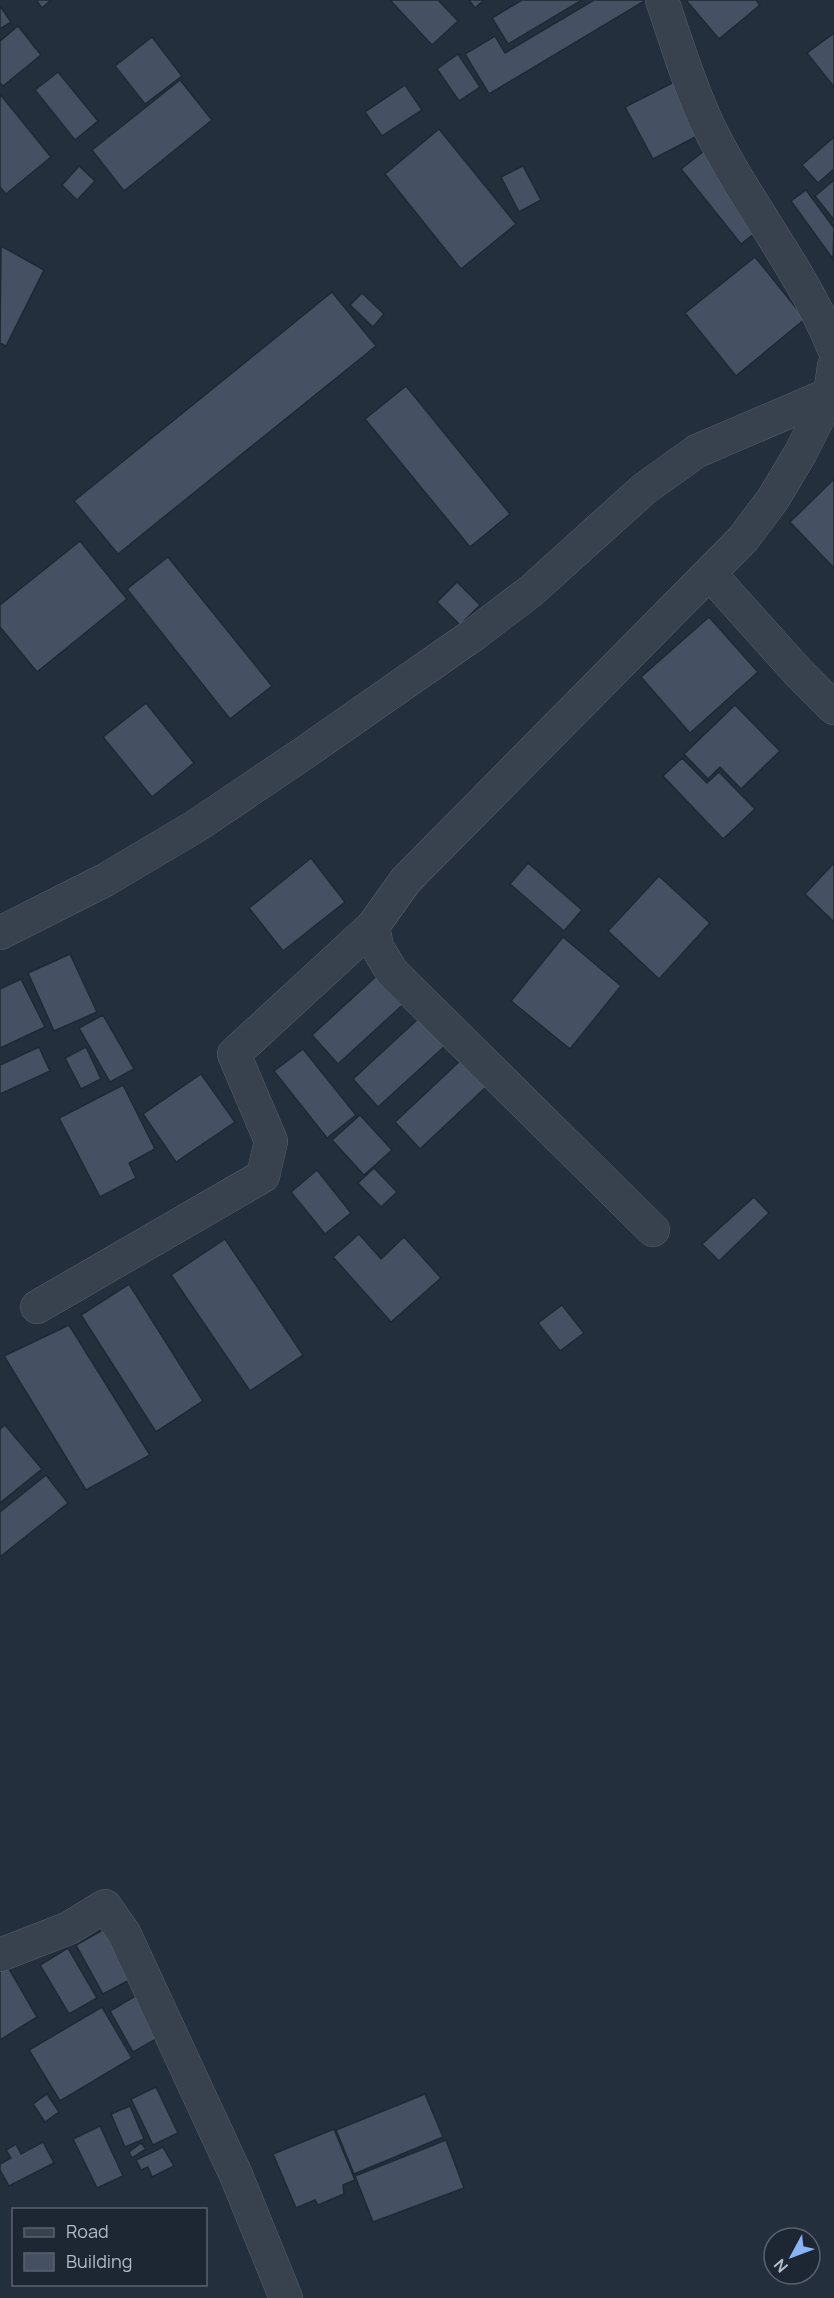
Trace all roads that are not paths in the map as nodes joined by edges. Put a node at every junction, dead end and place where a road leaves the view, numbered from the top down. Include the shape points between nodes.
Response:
1 (662, 0) edge
2 (834, 350) edge
3 (833, 381) edge
4 (711, 574) junction
5 (834, 708) edge
6 (373, 926) junction
7 (0, 933) edge
8 (653, 1230) dead end
9 (37, 1307) dead end
10 (0, 1955) edge
11 (286, 2298) edge

1 - 2 street via 708,125 799,278
3 - 4 street via 773,499
3 - 7 street via 697,452 644,489 531,591 489,623 196,826 105,880
4 - 5 street
4 - 6 street via 406,880
6 - 8 street via 377,947 392,972
6 - 9 street via 234,1054 271,1141 263,1176
10 - 11 street via 69,1928 105,1906 124,1933 232,2164

